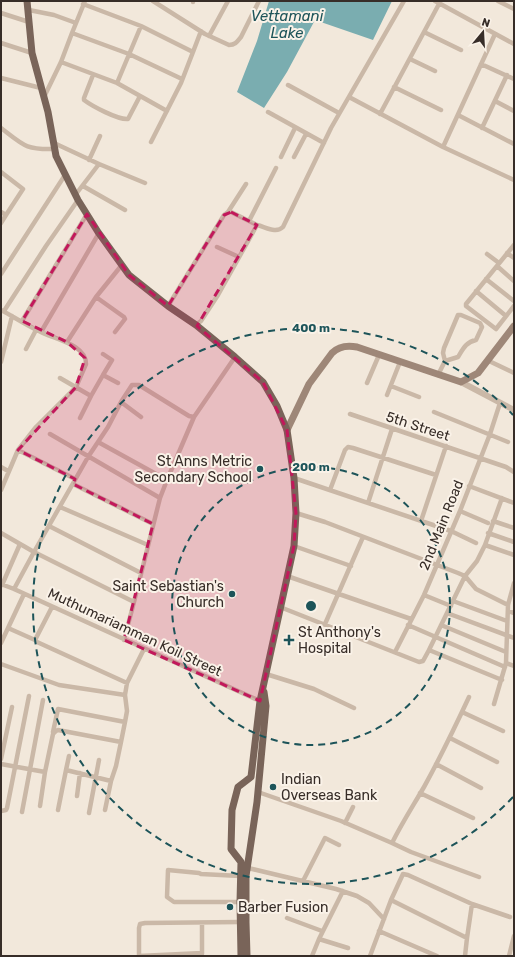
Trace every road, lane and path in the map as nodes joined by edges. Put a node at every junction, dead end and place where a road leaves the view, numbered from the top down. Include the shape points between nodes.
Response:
1 (27, 1) edge
2 (153, 1) edge
3 (228, 1) edge
4 (259, 1) edge
5 (404, 1) edge
6 (498, 1) edge
7 (84, 2) edge
8 (437, 2) edge
9 (159, 3) edge
10 (514, 9) edge
11 (29, 10) junction
12 (1, 13) edge
13 (30, 22) junction
14 (76, 23) junction
15 (141, 26) junction
16 (201, 31) junction
17 (424, 32) junction
18 (72, 33) junction
19 (495, 34) junction
20 (209, 36) junction
21 (1, 44) edge
22 (514, 44) edge
23 (461, 50) dead end
24 (193, 52) junction
25 (32, 54) junction
26 (129, 54) junction
27 (410, 59) junction
28 (61, 62) junction
29 (481, 64) junction
30 (435, 72) dead end
31 (93, 75) junction
32 (507, 76) junction
33 (1, 78) edge
34 (514, 78) edge
35 (182, 79) junction
36 (116, 84) junction
37 (288, 85) dead end
38 (394, 87) junction
39 (41, 88) junction
40 (140, 96) junction
41 (44, 97) junction
42 (349, 97) junction
43 (495, 100) junction
44 (441, 110) dead end
45 (514, 110) edge
46 (167, 111) junction
47 (268, 112) dead end
48 (339, 113) junction
49 (380, 114) junction
50 (458, 115) junction
51 (1, 128) edge
52 (295, 128) junction
53 (482, 128) junction
54 (306, 134) junction
55 (100, 136) dead end
56 (151, 142) dead end
57 (324, 143) junction
58 (514, 144) edge
59 (55, 146) junction
60 (443, 147) junction
61 (281, 157) dead end
62 (294, 158) dead end
63 (89, 160) junction
64 (99, 164) junction
65 (276, 168) dead end
66 (1, 172) edge
67 (65, 175) junction
68 (514, 180) edge
69 (145, 183) dead end
70 (246, 184) dead end
71 (83, 186) junction
72 (77, 197) junction
73 (125, 210) dead end
74 (1, 212) edge
75 (228, 212) junction
76 (87, 214) junction
77 (6, 215) junction
78 (249, 221) junction
79 (1, 223) edge
80 (257, 225) junction
81 (99, 233) junction
82 (514, 245) edge
83 (217, 247) dead end
84 (507, 253) junction
85 (487, 254) dead end
86 (239, 257) junction
87 (514, 258) edge
88 (498, 264) junction
89 (121, 266) junction
90 (1, 274) edge
91 (486, 279) junction
92 (514, 281) edge
93 (476, 291) junction
94 (96, 297) junction
95 (514, 301) edge
96 (168, 306) junction
97 (514, 306) edge
98 (2, 310) edge
99 (12, 316) junction
100 (506, 316) junction
101 (22, 322) junction
102 (196, 325) junction
103 (514, 326) edge
104 (36, 330) junction
105 (41, 332) junction
106 (115, 332) dead end
107 (511, 336) edge
108 (67, 342) junction
109 (26, 349) dead end
110 (103, 354) dead end
111 (380, 355) junction
112 (236, 357) junction
113 (444, 361) junction
114 (488, 361) junction
115 (1, 362) edge
116 (400, 362) junction
117 (514, 373) edge
118 (438, 374) junction
119 (103, 375) junction
120 (60, 378) dead end
121 (460, 382) junction
122 (367, 383) dead end
123 (118, 384) dead end
124 (391, 386) junction
125 (76, 387) junction
126 (387, 395) dead end
127 (91, 396) junction
128 (419, 397) dead end
129 (121, 402) junction
130 (500, 403) junction
131 (514, 410) edge
132 (434, 412) dead end
133 (350, 414) dead end
134 (141, 417) dead end
135 (194, 417) junction
136 (80, 418) dead end
137 (392, 429) junction
138 (286, 430) junction
139 (50, 434) dead end
140 (490, 434) junction
141 (98, 442) junction
142 (508, 442) dead end
143 (446, 446) junction
144 (18, 450) junction
145 (88, 457) junction
146 (383, 457) junction
147 (480, 458) junction
148 (1, 467) edge
149 (8, 471) junction
150 (514, 472) edge
151 (436, 475) junction
152 (294, 478) junction
153 (75, 479) junction
154 (167, 480) junction
155 (72, 484) junction
156 (469, 486) junction
157 (1, 490) edge
158 (330, 490) junction
159 (160, 498) junction
160 (502, 498) junction
161 (368, 503) junction
162 (514, 503) edge
163 (60, 507) junction
164 (460, 511) junction
165 (296, 513) junction
166 (421, 521) junction
167 (490, 522) junction
168 (153, 524) junction
169 (49, 526) junction
170 (514, 528) edge
171 (451, 531) junction
172 (488, 533) junction
173 (1, 534) edge
174 (363, 537) junction
175 (514, 542) edge
176 (476, 543) dead end
177 (20, 544) junction
178 (148, 545) junction
179 (485, 545) junction
180 (294, 546) junction
181 (34, 552) junction
182 (514, 555) edge
183 (436, 565) junction
184 (351, 566) junction
185 (141, 573) junction
186 (287, 576) junction
187 (465, 576) junction
188 (514, 583) edge
189 (2, 584) edge
190 (14, 589) junction
191 (24, 594) junction
192 (338, 594) junction
193 (424, 595) junction
194 (134, 602) junction
195 (452, 603) junction
196 (508, 605) junction
197 (52, 607) junction
198 (280, 607) junction
199 (508, 611) junction
200 (447, 613) junction
201 (514, 614) edge
202 (411, 619) junction
203 (507, 621) junction
204 (325, 624) junction
205 (441, 624) junction
206 (408, 625) junction
207 (8, 628) junction
208 (506, 636) junction
209 (436, 637) junction
210 (514, 638) edge
211 (36, 640) junction
212 (124, 640) junction
213 (1, 643) edge
214 (144, 649) junction
215 (429, 650) junction
216 (395, 652) junction
217 (506, 652) junction
218 (1, 664) edge
219 (506, 665) junction
220 (514, 666) edge
221 (266, 674) junction
222 (502, 680) junction
223 (127, 683) junction
224 (264, 687) junction
225 (125, 695) junction
226 (29, 696) dead end
227 (469, 697) dead end
228 (43, 700) dead end
229 (260, 701) junction
230 (494, 704) dead end
231 (12, 707) dead end
232 (354, 708) dead end
233 (462, 712) junction
234 (124, 722) junction
235 (503, 731) dead end
236 (53, 734) junction
237 (450, 738) junction
238 (121, 742) junction
239 (68, 756) dead end
240 (1, 759) edge
241 (99, 760) dead end
242 (497, 762) dead end
243 (1, 764) edge
244 (436, 764) junction
245 (14, 767) junction
246 (30, 769) junction
247 (66, 770) junction
248 (45, 772) junction
249 (80, 773) junction
250 (95, 777) junction
251 (111, 781) junction
252 (482, 788) dead end
253 (258, 792) junction
254 (420, 793) junction
255 (77, 796) dead end
256 (40, 806) dead end
257 (353, 807) dead end
258 (58, 810) dead end
259 (105, 810) dead end
260 (1, 811) edge
261 (22, 812) dead end
262 (88, 813) dead end
263 (473, 818) dead end
264 (345, 823) junction
265 (392, 843) junction
266 (339, 845) dead end
267 (248, 868) junction
268 (240, 876) junction
269 (479, 877) dead end
270 (303, 881) junction
271 (343, 891) junction
272 (391, 900) junction
273 (240, 902) junction
274 (472, 904) junction
275 (510, 917) dead end
276 (287, 918) dead end
277 (384, 919) junction
278 (202, 922) junction
279 (240, 922) junction
280 (322, 931) junction
281 (379, 931) junction
282 (514, 936) edge
283 (467, 938) junction
284 (319, 939) junction
285 (348, 948) dead end
286 (202, 955) edge
287 (139, 956) edge
288 (241, 956) edge
289 (247, 956) edge
290 (312, 956) edge
291 (370, 956) edge
292 (436, 956) edge
293 (466, 956) edge
294 (509, 956) edge

1 - 11 main road
2 - 9 street
3 - 20 street
4 - 20 street via 233,45
5 - 42 street
6 - 10 street
7 - 14 street
7 - 15 street
8 - 17 street
8 - 19 street
9 - 16 street
11 - 13 main road
11 - 14 street
12 - 13 street
13 - 25 main road
14 - 18 street
15 - 24 street
15 - 26 street
16 - 20 street
16 - 24 street
17 - 23 street
17 - 27 street
18 - 26 street
18 - 28 street
19 - 22 street
19 - 29 street
21 - 25 street
24 - 35 street
25 - 39 main road
26 - 35 street
26 - 36 street
27 - 30 street
27 - 38 street
28 - 31 street
28 - 41 street
29 - 32 street
29 - 50 street
31 - 36 street
31 - 40 street via 84,100 112,115 128,119
32 - 34 street
32 - 43 street
33 - 39 street
35 - 46 street
36 - 40 street
37 - 48 street
38 - 44 street
38 - 49 street
39 - 41 main road
40 - 46 street
41 - 59 main road
42 - 48 street
42 - 49 street
43 - 45 street
43 - 53 street
46 - 56 street
47 - 52 street
48 - 57 street
49 - 60 street
50 - 53 street
50 - 60 street
51 - 59 street via 27,147 40,150
52 - 54 street
52 - 61 street
53 - 58 street
54 - 57 street
54 - 62 street
55 - 63 street
57 - 80 street via 283,227 276,231
59 - 63 street
59 - 67 main road via 56,156
60 - 68 street
63 - 64 street
64 - 69 street
64 - 71 street
65 - 78 street
66 - 77 street via 23,189
67 - 72 main road
67 - 90 street
70 - 75 street
71 - 72 street
71 - 73 street
72 - 76 main road
72 - 98 street
74 - 77 street
75 - 78 street
75 - 96 street
76 - 81 main road
76 - 101 street
77 - 79 street
78 - 80 street
80 - 86 street
81 - 89 main road
81 - 105 street
82 - 84 street
83 - 86 street
84 - 87 street
84 - 88 street
85 - 88 street
86 - 102 street via 201,321
88 - 91 street
88 - 92 street
89 - 94 street
89 - 96 main road via 129,276
91 - 93 street
91 - 95 street
93 - 100 street
93 - 100 street via 466,306 496,328
94 - 106 street via 124,317
94 - 108 street
96 - 102 main road
97 - 100 street
98 - 99 street
99 - 101 street
99 - 115 street
101 - 104 street
102 - 112 main road
103 - 107 main road
104 - 105 street
104 - 109 street
105 - 108 street
107 - 114 main road
108 - 125 street via 85,358 86,364
110 - 119 street via 112,360
111 - 116 main road
111 - 122 street
111 - 138 main road via 352,346 336,349 309,384
112 - 135 street
112 - 138 main road via 263,382 277,406
113 - 113 street via 444,348 458,315 480,323 482,327 476,340 464,347 458,357
113 - 118 street
114 - 117 street
114 - 121 main road via 478,373
116 - 118 main road
116 - 124 street
118 - 121 main road
119 - 123 street
119 - 127 street
120 - 125 street
121 - 130 street
124 - 126 street
124 - 128 street
125 - 127 street
125 - 144 street via 36,427
127 - 136 street
129 - 134 street
129 - 135 street via 130,387 135,384
129 - 141 street
130 - 131 street
130 - 140 street, 2nd Main Road
132 - 140 street
133 - 137 street, 5th Street
135 - 154 street
137 - 143 street, 5th Street
137 - 146 street
138 - 152 main road
139 - 145 street
140 - 142 street
140 - 147 street, 2nd Main Road
141 - 145 street
141 - 154 street
143 - 147 street, 5th Street
143 - 151 street
144 - 149 street
144 - 153 street
145 - 153 street
145 - 159 street
146 - 151 street
146 - 158 street via 348,447
146 - 161 street
147 - 150 street, 5th Street
147 - 156 street, 2nd Main Road
148 - 149 street
149 - 157 street
151 - 166 street
152 - 158 street
152 - 165 main road
153 - 155 street
154 - 159 street
155 - 163 street
155 - 168 street
156 - 160 street
156 - 164 street, 2nd Main Road
158 - 161 street
159 - 168 street
160 - 162 street
160 - 167 street
161 - 166 street
163 - 169 street
163 - 178 street
164 - 167 street
164 - 171 street, 2nd Main Road
165 - 174 street
165 - 180 main road
166 - 171 street
167 - 170 street
167 - 172 street
168 - 178 street
169 - 181 street
169 - 185 street
171 - 176 street
171 - 183 street, 2nd Main Road
172 - 175 street
172 - 179 street
173 - 177 street
174 - 183 street
174 - 184 street
177 - 181 street
177 - 189 street
178 - 185 street
179 - 182 street
179 - 187 street via 476,563
180 - 184 street
180 - 186 main road
181 - 190 street
181 - 194 street
183 - 187 street
183 - 193 street, 2nd Main Road
184 - 192 street
185 - 194 street
186 - 192 street
186 - 198 main road
187 - 195 street
187 - 196 street via 476,589
188 - 196 street
189 - 190 street, Muthumariamman Koil Street
190 - 191 street, Muthumariamman Koil Street
191 - 197 street, Muthumariamman Koil Street
191 - 207 street
192 - 202 street
192 - 204 street
193 - 195 street
193 - 202 street, 2nd Main Road
194 - 212 street
195 - 200 street
195 - 203 street
196 - 199 street
197 - 211 street
197 - 212 street, Muthumariamman Koil Street
198 - 204 street
198 - 221 main road
199 - 201 street
199 - 203 street
200 - 205 street
200 - 208 street
202 - 206 street, 2nd Main Road
203 - 208 street
204 - 216 street
205 - 209 street
205 - 217 street
206 - 209 street
206 - 216 street, 2nd Main Road
207 - 211 street
207 - 213 street
208 - 210 street
208 - 217 street
209 - 215 street
209 - 219 street
211 - 223 street
212 - 214 street, Muthumariamman Koil Street
214 - 223 street
214 - 229 street, Muthumariamman Koil Street
215 - 216 street via 419,662
215 - 222 street
217 - 219 street
218 - 225 street via 59,685
219 - 220 street
219 - 222 street
221 - 224 main road
221 - 232 street via 314,689
222 - 230 street
223 - 225 street
224 - 229 main road
224 - 253 main road via 266,706
225 - 234 street via 127,711
226 - 245 street
227 - 233 street
228 - 246 street
229 - 268 main road via 251,777 238,787 232,810 231,849 241,862
231 - 240 street
233 - 235 street
233 - 237 street
234 - 236 street via 58,709
234 - 238 street
236 - 238 street via 58,730
236 - 248 street
237 - 242 street
237 - 244 street
238 - 251 street
239 - 247 street
241 - 250 street
243 - 245 street
244 - 252 street
244 - 254 street
245 - 246 street
245 - 260 street via 7,808
246 - 248 street
246 - 261 street
247 - 249 street
247 - 258 street
248 - 256 street
249 - 250 street
249 - 255 street
250 - 251 street
250 - 262 street
251 - 259 street
253 - 264 street
253 - 267 main road
254 - 263 street
254 - 265 street
257 - 264 street
264 - 265 street
265 - 269 street
266 - 270 street via 325,838
267 - 270 street
267 - 289 main road
268 - 273 main road
268 - 273 street via 168,870 167,897 174,902
270 - 271 street
271 - 277 street via 369,903
271 - 280 street
272 - 274 street via 405,874
272 - 277 street
272 - 283 street
273 - 279 main road
274 - 275 street
274 - 283 street
276 - 280 street
277 - 281 street
278 - 279 street
278 - 286 street
278 - 287 street via 140,924
279 - 288 main road
280 - 284 street
281 - 291 street
281 - 292 street
282 - 294 street
283 - 293 street
284 - 285 street
284 - 290 street
286 - 287 street

